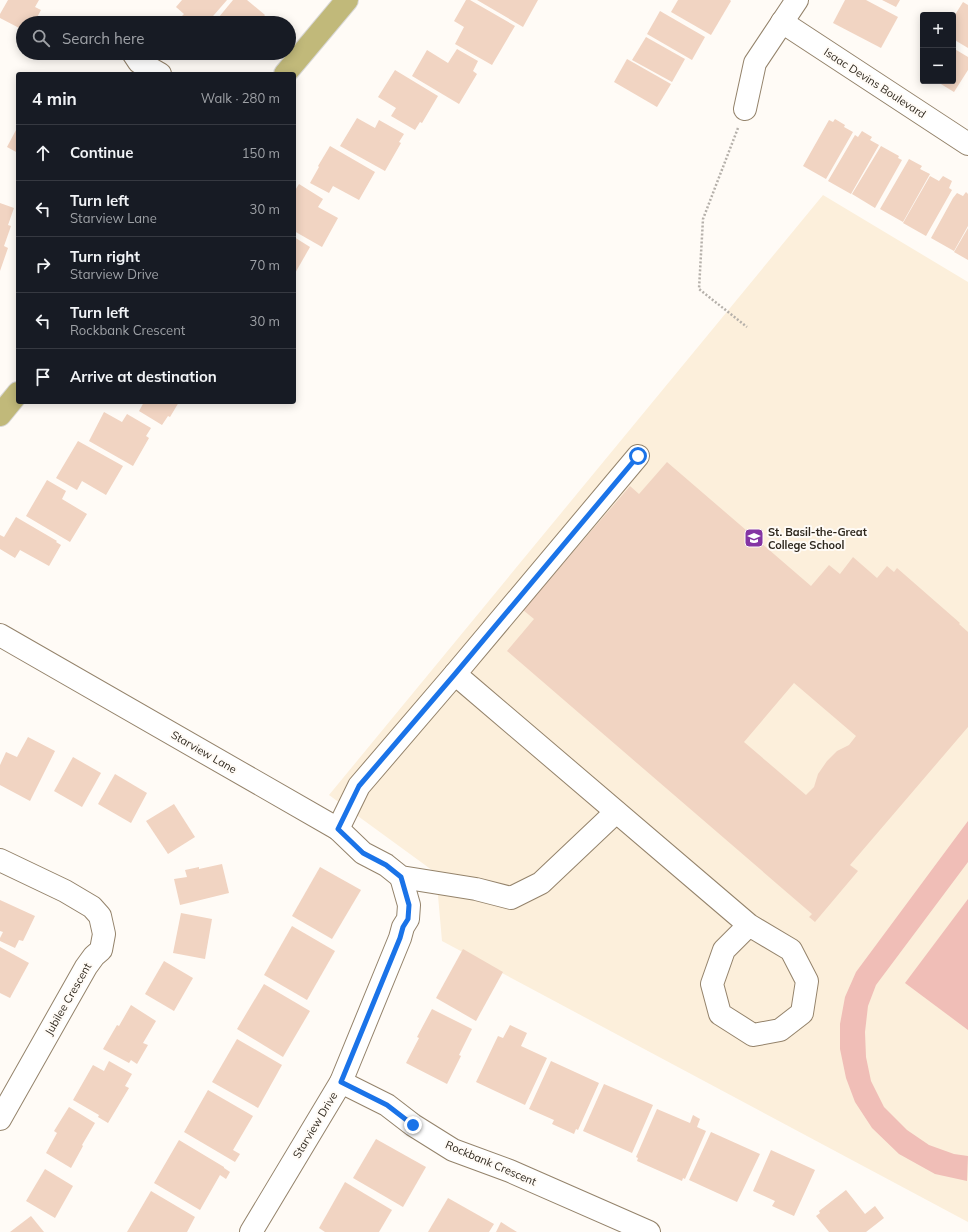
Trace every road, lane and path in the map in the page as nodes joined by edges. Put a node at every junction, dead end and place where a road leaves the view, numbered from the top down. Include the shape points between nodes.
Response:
1 (347, 0) edge
2 (797, 0) edge
3 (782, 22) junction
4 (138, 60) edge
5 (156, 72) edge
6 (287, 72) edge
7 (745, 109) joint
8 (968, 144) edge
9 (747, 327) dead end
10 (16, 395) edge
11 (0, 415) edge
12 (638, 456) dead end
13 (0, 635) edge
14 (455, 674) junction
15 (616, 812) junction
16 (338, 829) junction
17 (0, 860) edge
18 (401, 877) junction
19 (749, 925) junction
20 (341, 1082) junction
21 (0, 1119) edge
22 (251, 1232) edge
23 (649, 1232) edge

1 - 6 main road
2 - 3 street
3 - 7 street via 755,63
3 - 8 street, Isaac Devins Boulevard
4 - 5 street
7 - 9 path via 703,219 699,289
10 - 11 main road
12 - 14 street
13 - 16 street, Starview Lane
14 - 15 street
14 - 16 street via 359,786
15 - 18 street via 541,883 511,898 476,889
15 - 19 street
16 - 18 street, Starview Lane via 363,853 386,865
17 - 21 street, Jubilee Crescent via 92,907 100,916 104,934 101,950 86,967
18 - 20 street, Starview Drive via 409,905 408,919
19 - 19 street via 790,950 807,981 802,1013 780,1030 753,1035 720,1014 712,984 724,950
20 - 22 street, Starview Drive
20 - 23 street, Rockbank Crescent via 387,1105 452,1150 510,1171

